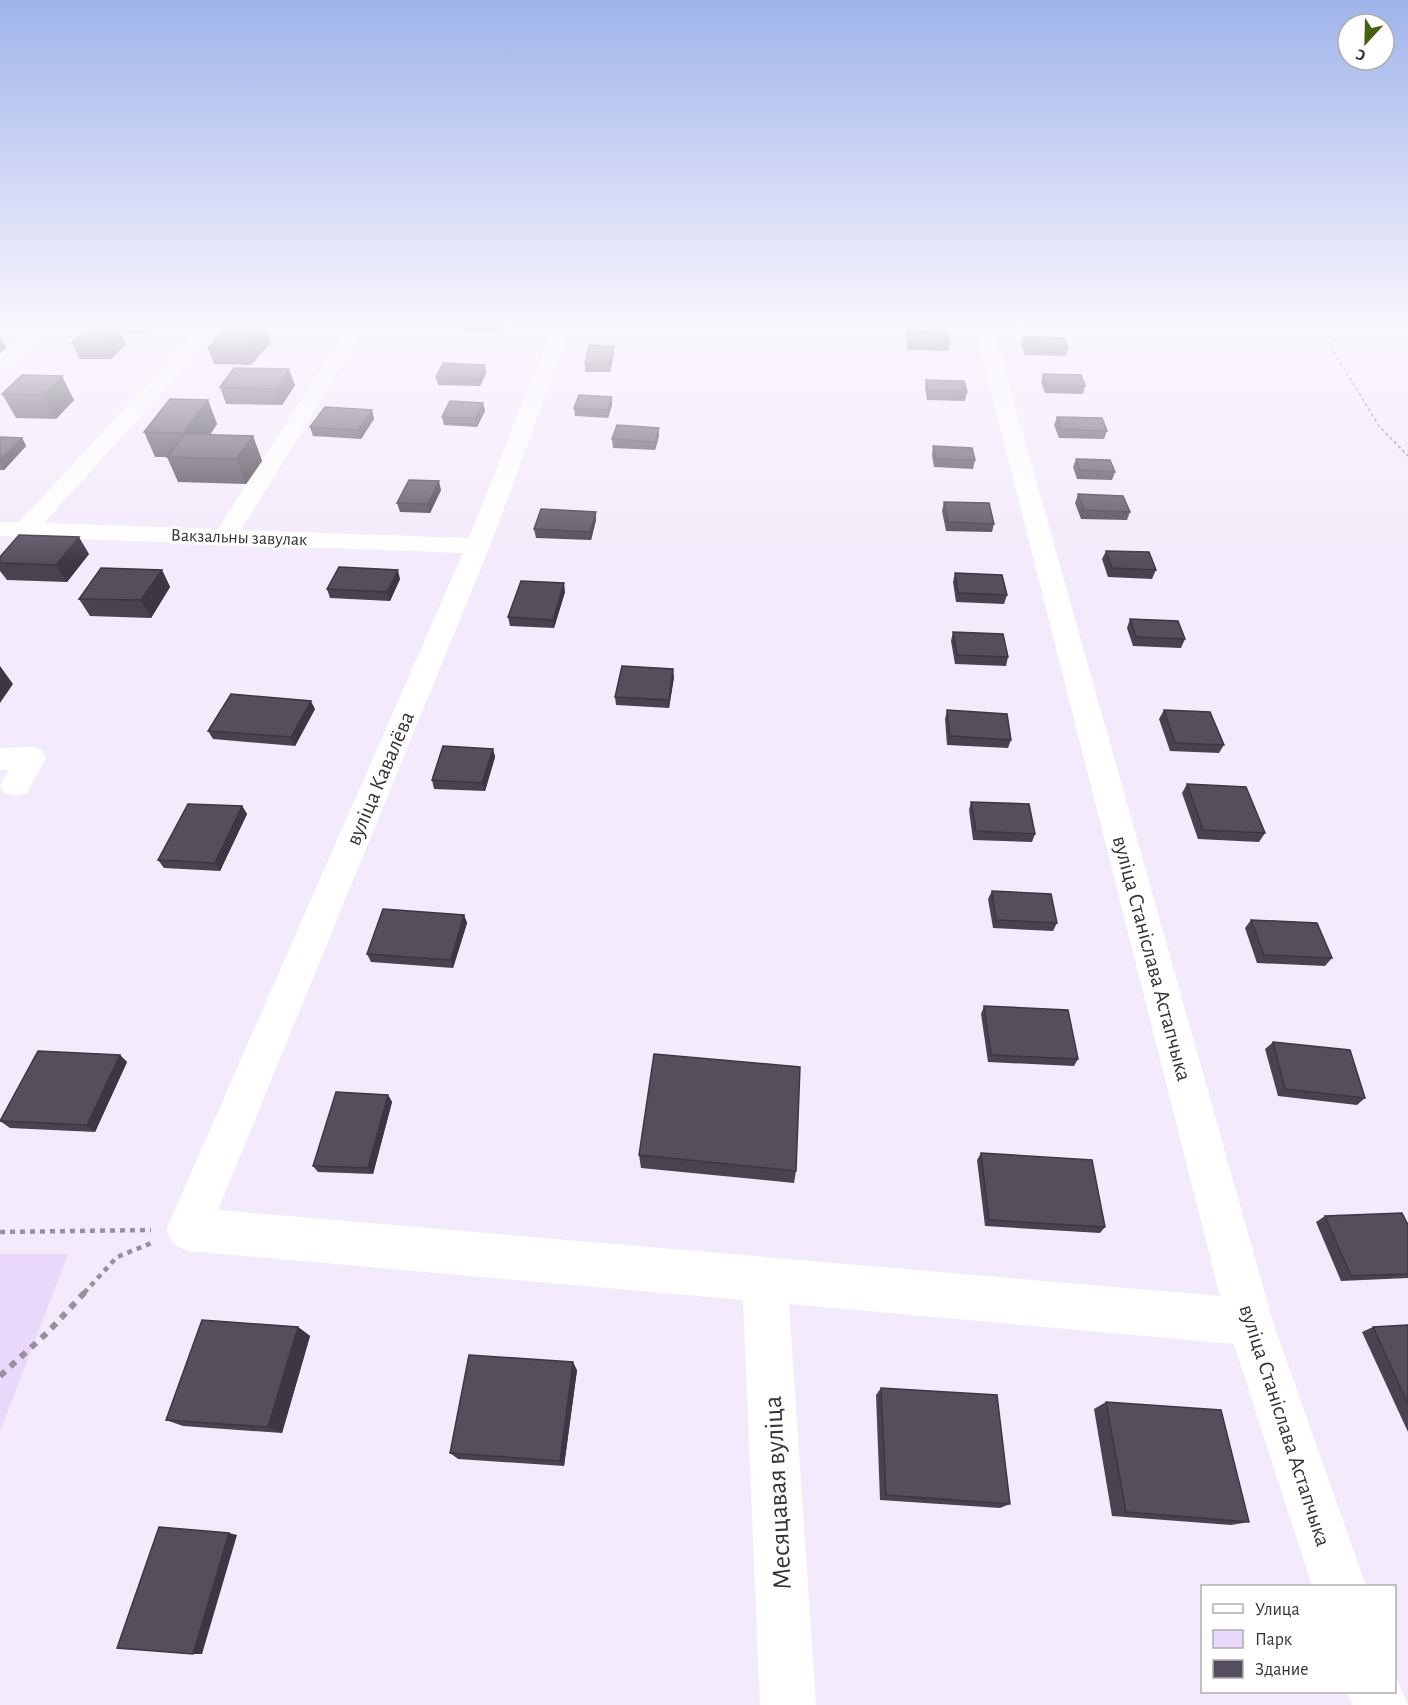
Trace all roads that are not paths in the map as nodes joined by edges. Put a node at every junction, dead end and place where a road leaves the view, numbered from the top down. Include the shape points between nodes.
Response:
1 (137, 404) edge
2 (309, 404) edge
3 (533, 404) edge
4 (1004, 404) edge
5 (8, 531) edge
6 (225, 537) junction
7 (478, 546) junction
8 (0, 759) edge
9 (16, 785) dead end
10 (765, 1280) junction
11 (1250, 1322) junction
12 (1339, 1585) edge
13 (788, 1705) edge

1 - 5 street
2 - 6 street
3 - 7 street, вуліца Кавалёва
4 - 11 street, вуліца Станіслава Астапчыка
5 - 6 street, Вакзальны завулак
6 - 7 street, Вакзальны завулак
7 - 10 street, вуліца Кавалёва via 188,1229
8 - 9 street via 31,758
10 - 11 street
10 - 13 street, Месяцавая вуліца
11 - 12 street, вуліца Станіслава Астапчыка

